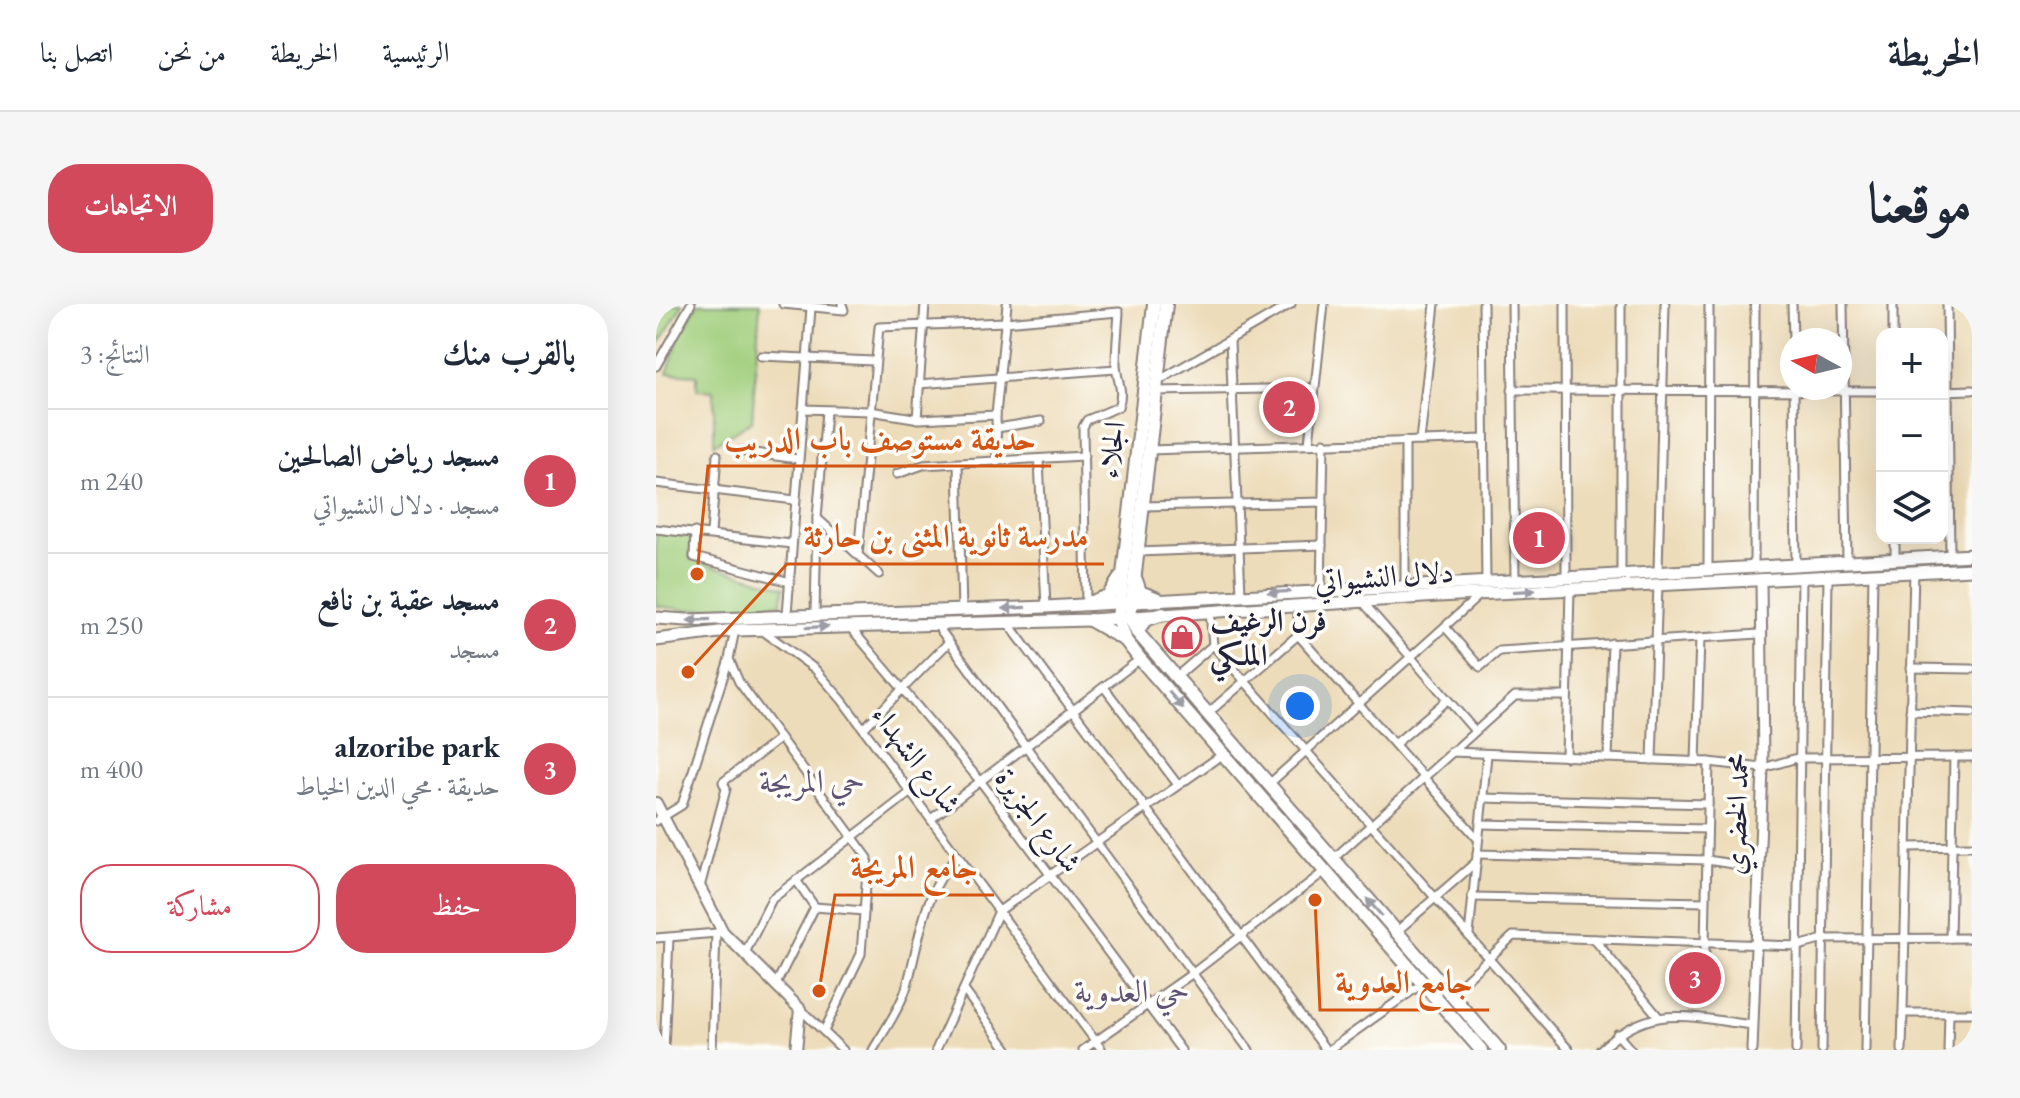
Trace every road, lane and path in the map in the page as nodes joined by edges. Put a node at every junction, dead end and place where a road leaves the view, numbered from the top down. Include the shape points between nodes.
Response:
1 (691, 304) edge
2 (783, 304) edge
3 (842, 304) edge
4 (925, 304) edge
5 (1007, 304) edge
6 (1154, 304) edge
7 (1166, 304) edge
8 (1324, 304) edge
9 (1435, 304) edge
10 (1483, 304) edge
11 (1512, 304) edge
12 (1565, 304) edge
13 (1621, 304) edge
14 (1665, 304) edge
15 (1709, 304) edge
16 (1755, 304) edge
17 (1792, 304) edge
18 (1843, 304) edge
19 (1893, 304) edge
20 (1947, 304) edge
21 (1286, 305) edge
22 (811, 308) junction
23 (1005, 322) junction
24 (923, 326) junction
25 (1793, 328) edge
26 (1843, 328) edge
27 (1893, 328) edge
28 (1946, 328) edge
29 (1230, 341) junction
30 (761, 356) dead end
31 (807, 358) junction
32 (873, 361) junction
33 (656, 366) edge
34 (1116, 369) junction
35 (1000, 380) junction
36 (919, 384) junction
37 (1156, 386) junction
38 (1233, 388) junction
39 (1315, 388) junction
40 (1754, 388) junction
41 (1780, 388) edge
42 (1621, 389) junction
43 (1663, 389) junction
44 (1708, 389) junction
45 (1512, 390) junction
46 (1972, 390) edge
47 (1565, 391) junction
48 (1852, 391) edge
49 (1876, 391) edge
50 (1948, 391) edge
51 (1794, 400) edge
52 (1844, 400) edge
53 (1945, 400) edge
54 (803, 409) junction
55 (826, 411) junction
56 (870, 411) junction
57 (996, 415) junction
58 (917, 419) junction
59 (1041, 421) dead end
60 (997, 428) junction
61 (1484, 439) junction
62 (1405, 441) junction
63 (1420, 441) junction
64 (1324, 442) junction
65 (1309, 443) junction
66 (1236, 447) junction
67 (1149, 450) junction
68 (739, 451) dead end
69 (717, 455) dead end
70 (1084, 456) junction
71 (798, 459) junction
72 (1039, 460) junction
73 (997, 462) junction
74 (958, 464) junction
75 (897, 474) dead end
76 (656, 483) edge
77 (715, 489) junction
78 (795, 500) junction
79 (1238, 502) junction
80 (1323, 502) junction
81 (1143, 506) junction
82 (817, 518) junction
83 (656, 529) edge
84 (695, 532) junction
85 (711, 533) junction
86 (792, 544) junction
87 (1895, 544) edge
88 (1322, 545) junction
89 (1240, 548) junction
90 (1138, 552) junction
91 (858, 555) junction
92 (1950, 555) junction
93 (1972, 555) edge
94 (1895, 558) junction
95 (1847, 561) junction
96 (1796, 564) junction
97 (1708, 569) junction
98 (1972, 569) edge
99 (1130, 570) junction
100 (1658, 571) junction
101 (1758, 571) junction
102 (1914, 571) junction
103 (1621, 572) junction
104 (1873, 573) junction
105 (879, 574) dead end
106 (1828, 575) junction
107 (1802, 577) junction
108 (1515, 580) junction
109 (1486, 581) junction
110 (790, 582) junction
111 (1568, 583) junction
112 (1658, 584) junction
113 (1405, 586) junction
114 (1321, 590) junction
115 (1241, 594) junction
116 (1481, 594) junction
117 (1158, 599) junction
118 (1126, 601) junction
119 (1362, 601) junction
120 (1086, 604) junction
121 (1298, 605) junction
122 (1046, 607) junction
123 (962, 610) junction
124 (1210, 612) junction
125 (787, 614) junction
126 (815, 614) junction
127 (1163, 614) junction
128 (1124, 617) junction
129 (656, 618) edge
130 (1090, 620) junction
131 (1008, 623) junction
132 (936, 624) junction
133 (849, 626) junction
134 (1445, 627) junction
135 (735, 630) junction
136 (761, 630) junction
137 (1759, 634) junction
138 (1298, 635) junction
139 (1131, 636) junction
140 (1700, 638) junction
141 (656, 640) edge
142 (1657, 640) junction
143 (949, 642) junction
144 (1612, 643) junction
145 (1213, 645) junction
146 (1569, 646) junction
147 (1411, 658) junction
148 (729, 659) junction
149 (1140, 659) junction
150 (1911, 668) junction
151 (1972, 669) edge
152 (1176, 677) junction
153 (1244, 680) junction
154 (904, 687) junction
155 (1104, 687) junction
156 (1567, 696) junction
157 (1447, 700) junction
158 (1359, 703) junction
159 (1073, 710) junction
160 (1910, 711) junction
161 (1972, 713) edge
162 (1207, 714) junction
163 (864, 728) junction
164 (1475, 731) junction
165 (780, 738) junction
166 (1395, 744) junction
167 (1025, 747) junction
168 (1306, 751) junction
169 (1451, 752) junction
170 (1223, 754) junction
171 (1487, 755) junction
172 (1566, 757) junction
173 (1954, 757) junction
174 (1972, 757) edge
175 (1608, 758) junction
176 (1797, 758) junction
177 (1826, 758) junction
178 (1870, 758) junction
179 (1909, 758) junction
180 (1652, 760) junction
181 (1696, 761) junction
182 (1709, 762) junction
183 (1763, 768) junction
184 (1424, 776) junction
185 (981, 782) junction
186 (1178, 785) junction
187 (1268, 785) junction
188 (911, 792) junction
189 (1483, 798) junction
190 (656, 803) edge
191 (1708, 804) junction
192 (1144, 809) junction
193 (931, 819) junction
194 (660, 820) edge
195 (1370, 823) junction
196 (1480, 824) junction
197 (1707, 829) junction
198 (854, 836) junction
199 (1478, 839) junction
200 (1096, 842) junction
201 (1972, 846) edge
202 (1907, 847) junction
203 (1952, 847) junction
204 (958, 856) junction
205 (1476, 858) junction
206 (1333, 859) junction
207 (1707, 860) junction
208 (1759, 868) junction
209 (1325, 871) junction
210 (1050, 875) junction
211 (796, 880) junction
212 (700, 887) junction
213 (1435, 897) junction
214 (1472, 897) junction
215 (1705, 902) junction
216 (815, 907) junction
217 (864, 911) junction
218 (999, 911) junction
219 (720, 932) junction
220 (1396, 932) junction
221 (1469, 935) junction
222 (1240, 936) junction
223 (656, 938) edge
224 (669, 938) junction
225 (1905, 938) junction
226 (1950, 938) junction
227 (1972, 938) edge
228 (1594, 939) junction
229 (1824, 939) junction
230 (1866, 939) junction
231 (1705, 942) junction
232 (1757, 946) junction
233 (1798, 946) junction
234 (745, 953) junction
235 (1489, 958) junction
236 (1193, 973) junction
237 (1423, 983) junction
238 (776, 984) junction
239 (964, 990) junction
240 (1704, 990) dead end
241 (1450, 994) junction
242 (1147, 1004) junction
243 (800, 1009) junction
244 (1903, 1013) junction
245 (1949, 1013) junction
246 (1972, 1013) edge
247 (1657, 1015) junction
248 (1753, 1025) junction
249 (824, 1031) junction
250 (1617, 1034) junction
251 (1095, 1041) junction
252 (664, 1050) edge
253 (712, 1050) edge
254 (796, 1050) edge
255 (843, 1050) edge
256 (873, 1050) edge
257 (936, 1050) edge
258 (1008, 1050) edge
259 (1083, 1050) edge
260 (1102, 1050) edge
261 (1181, 1050) edge
262 (1249, 1050) edge
263 (1328, 1050) edge
264 (1481, 1050) edge
265 (1499, 1050) edge
266 (1569, 1050) edge
267 (1600, 1050) edge
268 (1631, 1050) edge
269 (1752, 1050) edge
270 (1796, 1050) edge
271 (1822, 1050) edge
272 (1865, 1050) edge
273 (1902, 1050) edge
274 (1948, 1050) edge

1 - 33 street
2 - 22 street
3 - 22 street via 844,310
4 - 24 street
5 - 23 street
6 - 99 highway, الجلاء
7 - 37 highway, الجلاء
8 - 39 street
9 - 63 street
10 - 61 street
11 - 45 street
12 - 47 street
13 - 42 street
14 - 43 street
15 - 44 street
16 - 40 street
17 - 25 street
18 - 26 street
19 - 27 street
20 - 28 street
21 - 29 street
22 - 31 street
23 - 24 street
23 - 34 street via 1119,312
23 - 35 street
24 - 32 street via 879,327
24 - 36 street
29 - 37 street
29 - 38 street
30 - 31 street
31 - 32 street
31 - 54 street
32 - 56 street
34 - 35 street
34 - 70 street via 1122,380 1120,402 1084,423
35 - 36 street
35 - 57 street
36 - 58 street
37 - 38 street
37 - 67 highway, الجلاء
38 - 39 street
38 - 66 street
39 - 65 street
40 - 41 street
40 - 44 street
40 - 101 street
42 - 43 street
42 - 47 street
42 - 103 street
43 - 44 street
43 - 100 street
44 - 97 street
45 - 47 street
45 - 108 street
46 - 50 street
47 - 111 street
48 - 49 street
51 - 96 street
52 - 95 street
53 - 92 street
54 - 55 street
54 - 71 street
55 - 56 street
55 - 82 street
56 - 58 street
56 - 91 street
57 - 58 street
57 - 60 street
59 - 60 street
60 - 73 street
61 - 63 street
61 - 109 street
62 - 63 street
62 - 64 street
62 - 113 street
64 - 65 street
64 - 80 street
65 - 66 street
66 - 67 street
66 - 79 street
67 - 81 highway, الجلاء
68 - 71 street
69 - 77 street
70 - 72 street
70 - 120 street
71 - 78 street
72 - 73 street
72 - 122 street
73 - 74 street
74 - 75 street via 923,465
74 - 123 street
76 - 77 street
77 - 78 street
77 - 85 street
78 - 86 street
79 - 80 street
79 - 81 street
79 - 89 street
80 - 88 street
81 - 90 highway, الجلاء
82 - 91 street
82 - 126 street
83 - 84 street
84 - 85 street
84 - 110 street via 694,557
85 - 86 street
86 - 110 street
87 - 94 street
88 - 89 street
88 - 114 street
89 - 90 street
89 - 115 street
90 - 99 highway, الجلاء
91 - 105 street
92 - 93 main road, دلال النشيواتي
92 - 94 main road, دلال النشيواتي
94 - 95 main road, دلال النشيواتي
95 - 96 main road, دلال النشيواتي
96 - 101 main road, دلال النشيواتي
97 - 100 main road, دلال النشيواتي
97 - 101 main road, دلال النشيواتي
98 - 102 main road, دلال النشيواتي
99 - 117 highway via 1140,592
99 - 118 highway, الجلاء
99 - 120 highway via 1108,596
100 - 103 main road, دلال النشيواتي
101 - 107 main road, دلال النشيواتي
101 - 112 main road, دلال النشيواتي
101 - 137 street, محمد الخضري
102 - 104 main road, دلال النشيواتي
102 - 150 street
103 - 111 main road, دلال النشيواتي
104 - 106 main road, دلال النشيواتي
104 - 178 street
106 - 107 main road, دلال النشيواتي
106 - 177 street
107 - 176 street
108 - 109 main road, دلال النشيواتي
108 - 111 main road, دلال النشيواتي
109 - 113 main road, دلال النشيواتي
110 - 125 street
111 - 112 main road, دلال النشيواتي
116 -> 111 main road, دلال النشيواتي
111 - 146 street
112 - 142 street
113 - 114 main road, دلال النشيواتي
114 -> 115 main road, دلال النشيواتي
115 - 117 main road, دلال النشيواتي
116 - 119 main road, دلال النشيواتي
116 - 134 street
117 - 118 main road, دلال النشيواتي
118 - 120 main road, دلال النشيواتي
118 - 128 highway, الجلاء
119 - 121 main road, دلال النشيواتي
119 - 147 street
120 - 122 main road, دلال النشيواتي
121 - 124 main road, دلال النشيواتي
121 - 138 street
122 -> 123 main road, دلال النشيواتي
123 - 126 main road, دلال النشيواتي
124 - 127 main road, دلال النشيواتي
124 - 145 street
125 - 126 main road, دلال النشيواتي
125 -> 129 main road, دلال النشيواتي
127 - 128 main road, دلال النشيواتي
127 - 139 highway via 1145,620
128 - 130 main road, دلال النشيواتي
128 - 139 highway
130 - 131 main road, دلال النشيواتي
130 - 139 highway
131 - 132 main road, دلال النشيواتي
131 - 159 street
132 - 133 main road, دلال النشيواتي
132 - 143 street
136 -> 133 main road, دلال النشيواتي
133 - 154 street, شارع الجزيرة
134 - 146 street via 1480,667 1499,651
134 - 147 street
135 - 136 main road, دلال النشيواتي
135 - 141 main road, دلال النشيواتي
135 - 148 street
136 - 163 street, شارع الشهداء via 815,669
137 - 140 street
137 - 183 street, محمد الخضري
138 - 153 street
138 - 158 street
139 - 149 highway
139 - 152 highway
140 - 142 street
140 - 181 street
142 - 144 street
142 - 180 street
143 - 154 street
143 - 167 street
144 - 146 street
144 - 175 street
145 - 152 street
145 - 153 street
146 - 156 street
147 - 157 street
147 - 158 street
148 - 165 street via 739,682
148 - 194 street via 682,805
149 - 155 street
149 -> 170 highway
150 - 151 street
150 - 160 street
152 - 162 highway
153 - 162 street
153 - 168 street
154 - 163 street
154 - 185 street, شارع الجزيرة
155 - 159 street
155 - 186 street
156 - 164 street via 1515,696
156 - 172 street
157 - 164 street
157 - 166 street
158 - 166 street
158 - 168 street
159 - 167 street
159 - 192 street
160 - 161 street
160 - 179 street
162 - 187 highway
163 - 188 street, شارع الشهداء
164 - 169 street
165 - 198 street
165 - 212 street via 723,782 726,789
166 - 184 street
167 - 185 street
167 - 200 street
168 - 187 street
168 - 195 street
169 - 171 street
169 - 184 street
170 - 186 street
170 - 209 highway
171 - 172 street
171 - 189 street
172 - 175 street
173 - 174 street
173 - 179 street
173 - 203 street
175 - 180 street
176 - 177 street
176 - 183 street
176 - 233 street
177 - 178 street
177 - 229 street
178 - 179 street
178 - 230 street
179 - 202 street
180 - 181 street
181 - 182 street
182 - 183 street
182 - 191 street
183 - 208 street, محمد الخضري
184 - 195 street
184 - 199 street
185 - 193 street
185 - 210 street, شارع الجزيرة
186 - 192 street
187 - 206 highway
188 - 193 street, شارع الشهداء
188 - 198 street
189 - 191 street
189 - 196 street
190 - 194 main road
191 - 197 street
192 - 200 street
192 - 222 street
193 - 204 street, شارع الشهداء
194 - 212 main road
195 - 206 street
195 - 213 street
196 - 197 street
196 - 199 street
197 - 207 street
198 - 211 street
198 - 217 street via 868,858
199 - 205 street
200 - 210 street
200 - 236 street
201 - 203 street
202 - 203 street
202 - 225 street
203 - 226 street
204 - 218 street, شارع الشهداء
204 - 256 street via 932,889 905,993
205 - 207 street
205 - 213 street
205 - 214 street
220 -> 206 highway
207 - 208 street
207 - 215 street
208 - 232 street, محمد الخضري
209 - 222 street
209 - 237 highway
210 - 218 street
210 - 242 street, شارع الجزيرة
211 - 216 street
211 - 234 street via 772,899
212 - 219 main road
213 - 220 street
213 - 221 street
214 - 215 street
214 - 221 street
215 - 231 street
216 - 217 street
216 - 238 street
217 - 249 street via 858,966
218 - 239 street
218 - 251 street, شارع الشهداء
219 - 224 street
219 - 234 main road
219 - 253 street
220 - 241 highway
221 - 235 street
222 - 236 street
222 - 263 street
223 - 224 street
224 - 252 street
225 - 226 street
225 - 230 street
225 - 244 street
226 - 227 street
228 - 231 street
228 - 235 street via 1513,936
228 - 247 street
229 - 230 street
229 - 233 street
229 - 271 street
230 - 272 street
231 - 232 street
231 - 240 street
232 - 233 street
232 - 248 street, محمد الخضري
233 - 270 street
234 - 238 main road
235 - 241 street
235 - 266 street
236 - 242 street
236 - 262 street
237 - 263 street
237 - 264 highway
238 - 243 main road
239 - 257 street
239 - 258 street
241 - 265 highway
242 - 251 street
242 - 261 street, شارع الجزيرة
243 - 249 street
243 - 254 main road
244 - 245 street
244 - 273 street
245 - 246 street
245 - 274 street
247 - 248 street
247 - 250 street
248 - 269 street, محمد الخضري
249 - 255 street
250 - 267 street
250 - 268 street
251 - 259 street
251 - 260 street, شارع الشهداء

